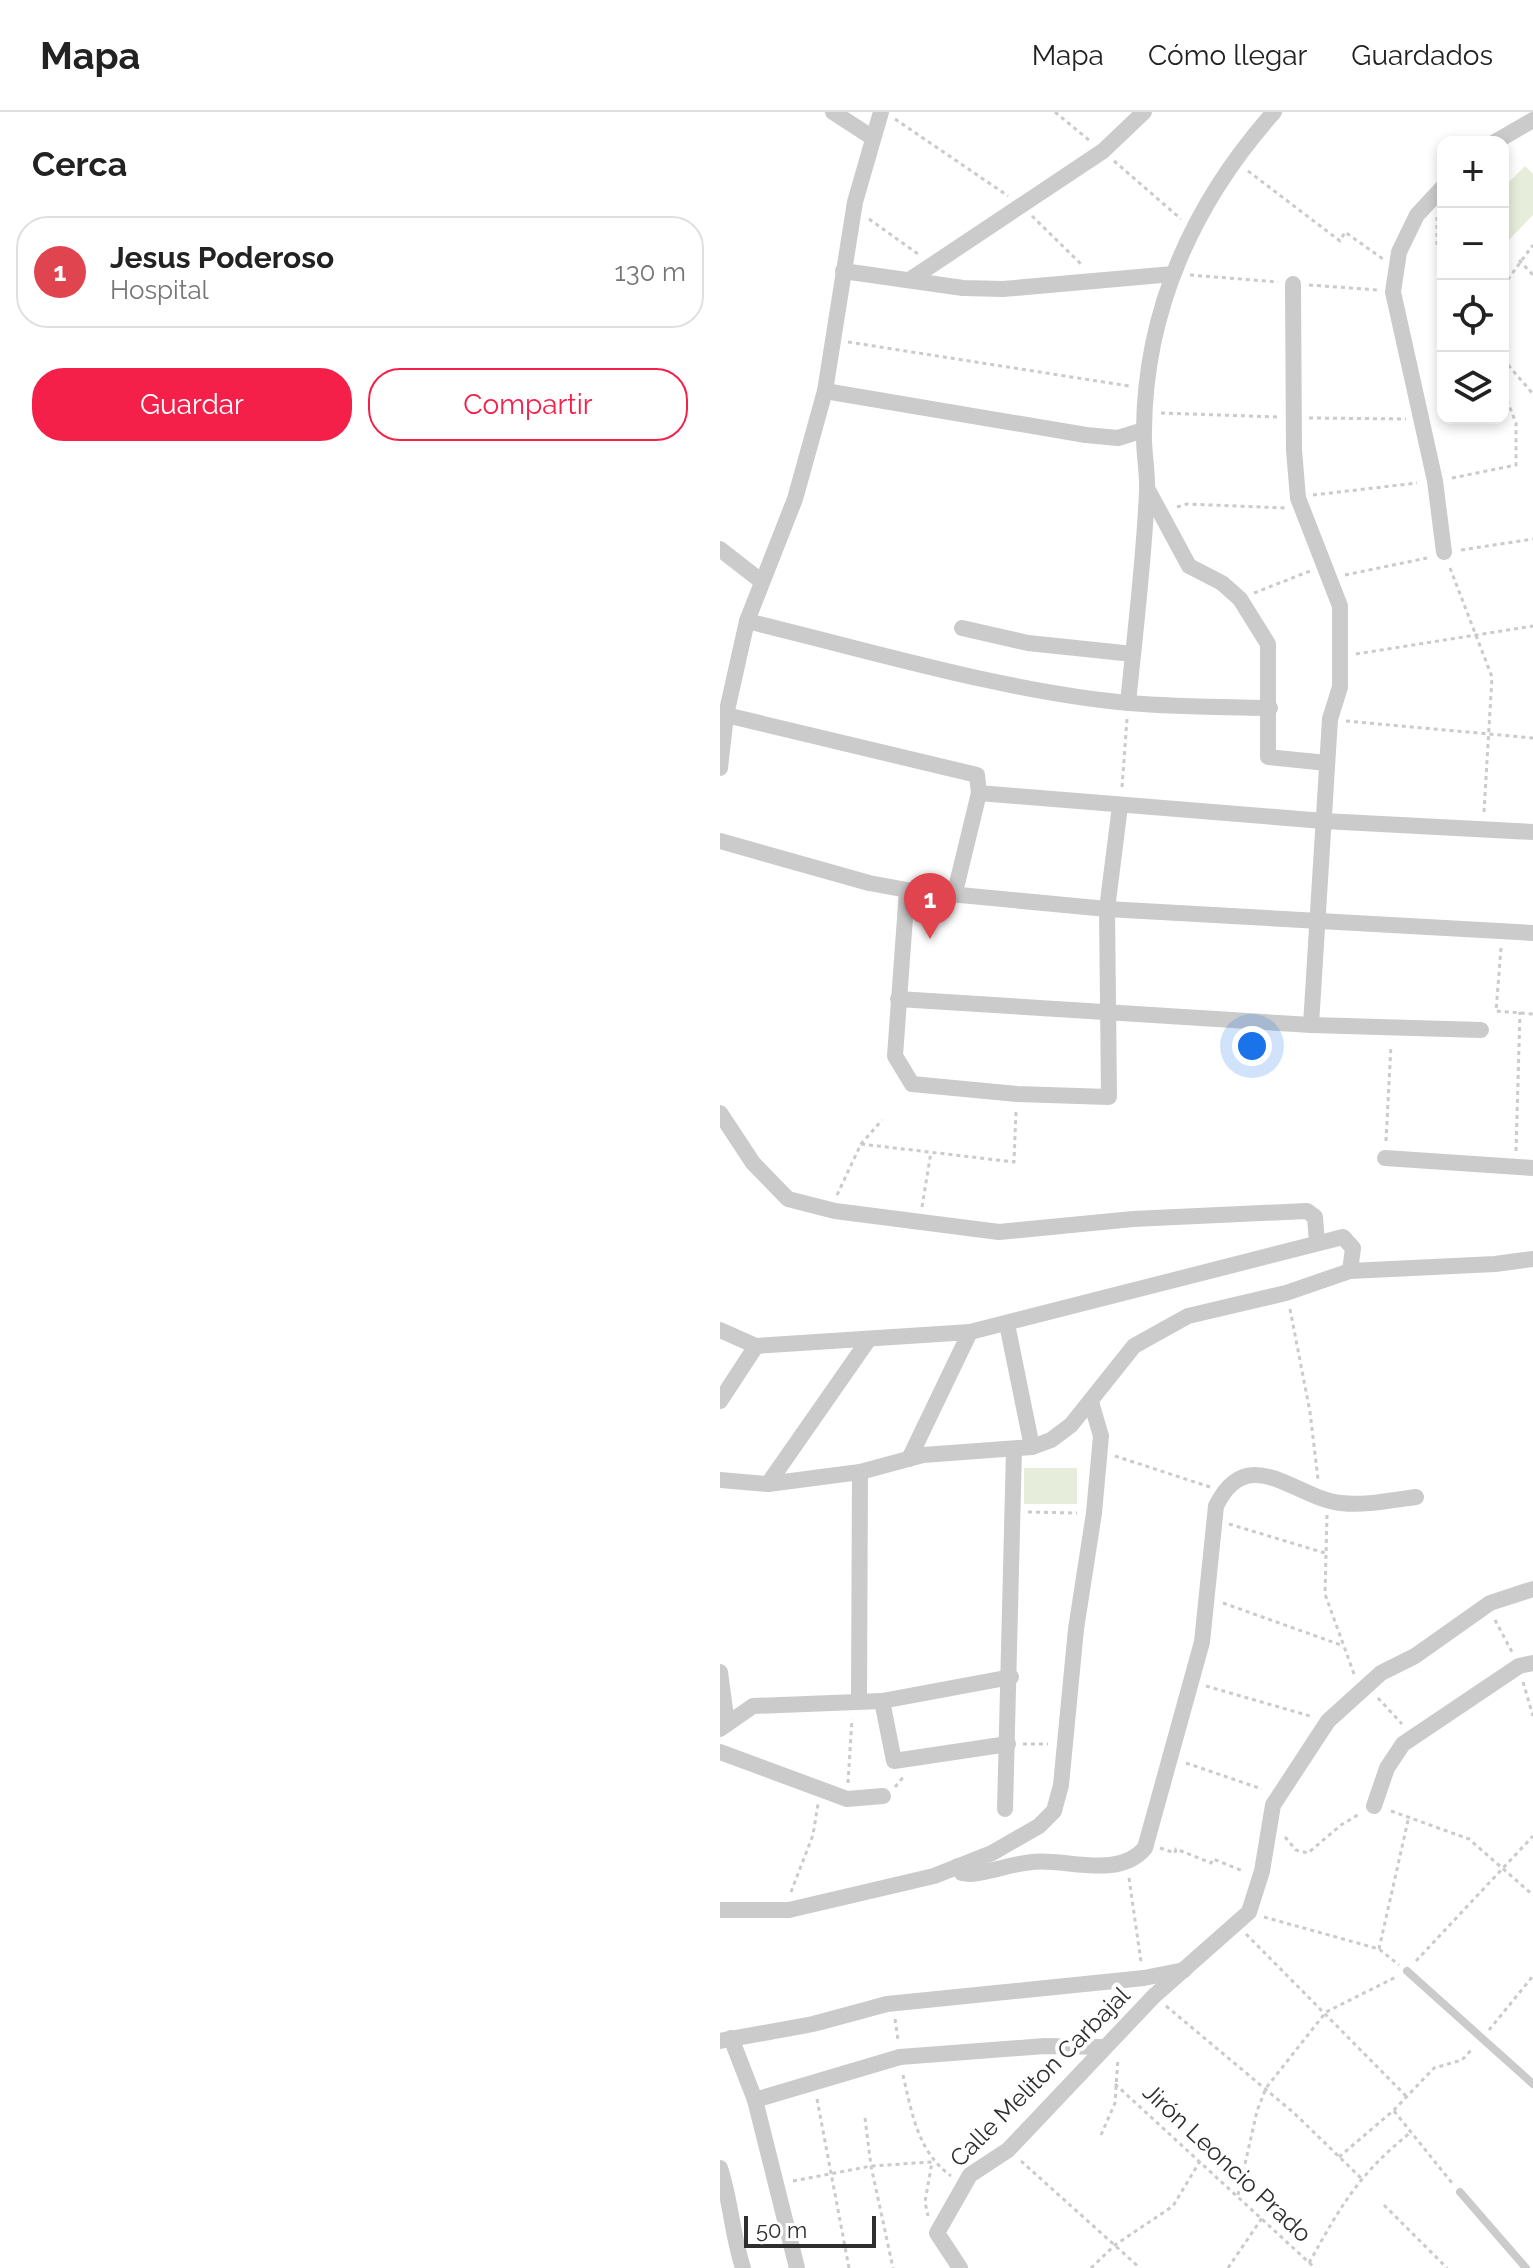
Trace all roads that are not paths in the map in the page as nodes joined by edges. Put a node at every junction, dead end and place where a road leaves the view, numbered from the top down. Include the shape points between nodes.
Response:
1 (833, 112) edge
2 (883, 112) edge
3 (1144, 112) edge
4 (1274, 112) edge
5 (1533, 120) edge
6 (1505, 136) edge
7 (873, 138) junction
8 (1437, 193) edge
9 (843, 271) junction
10 (1173, 274) junction
11 (911, 279) junction
12 (1293, 284) dead end
13 (825, 391) junction
14 (1144, 430) junction
15 (1148, 488) junction
16 (720, 549) edge
17 (1444, 552) road end
18 (761, 581) junction
19 (747, 621) junction
20 (962, 628) dead end
21 (1133, 654) junction
22 (1128, 703) junction
23 (1270, 708) junction
24 (726, 715) junction
25 (722, 736) edge
26 (1327, 763) junction
27 (720, 768) edge
28 (979, 793) junction
29 (1120, 806) junction
30 (1324, 821) junction
31 (1533, 832) edge
32 (720, 841) edge
33 (907, 890) junction
34 (955, 892) junction
35 (1107, 909) junction
36 (1315, 921) junction
37 (1533, 933) edge
38 (898, 999) junction
39 (1108, 1013) junction
40 (1311, 1025) junction
41 (1481, 1030) dead end
42 (720, 1113) edge
43 (1385, 1158) road end
44 (1524, 1167) edge
45 (1317, 1243) junction
46 (1533, 1259) edge
47 (1350, 1271) junction
48 (1007, 1324) junction
49 (720, 1330) edge
50 (970, 1332) junction
51 (869, 1339) junction
52 (756, 1346) junction
53 (720, 1401) edge
54 (1091, 1402) junction
55 (1032, 1447) junction
56 (1014, 1449) junction
57 (909, 1459) junction
58 (860, 1472) junction
59 (720, 1480) edge
60 (768, 1484) junction
61 (1416, 1497) dead end
62 (1533, 1589) edge
63 (1533, 1663) edge
64 (720, 1672) edge
65 (1011, 1677) junction
66 (856, 1699) junction
67 (882, 1701) junction
68 (724, 1726) edge
69 (1008, 1744) junction
70 (720, 1752) edge
71 (883, 1796) road end
72 (1374, 1806) road end
73 (1005, 1809) dead end
74 (958, 1866) junction
75 (720, 1910) edge
76 (1186, 1969) junction
77 (1407, 1971) road end
78 (726, 2040) edge
79 (1103, 2047) junction
80 (1533, 2084) edge
81 (755, 2100) junction
82 (720, 2168) edge
83 (1460, 2192) road end
84 (743, 2268) edge
85 (797, 2268) edge
86 (960, 2268) edge
87 (1526, 2268) edge

1 - 7 street
2 - 7 street
3 - 11 street via 1103,151
4 - 10 street via 1232,162
5 - 6 street
7 - 9 street
8 - 17 street via 1417,215 1399,252 1393,292 1435,481
9 - 11 street
9 - 13 street
10 - 11 street via 1003,289
10 - 14 street via 1157,314
12 - 26 street via 1298,498 1340,606 1340,687 1330,719
13 - 14 street via 1086,435 1118,438
13 - 18 street via 795,499
14 - 15 street
15 - 21 street
15 - 23 street via 1189,566 1240,599 1268,644
16 - 18 street
18 - 19 street
19 - 22 street via 948,670
19 - 24 street
20 - 21 street via 1028,643
21 - 22 street
22 - 23 street
23 - 26 street via 1268,757
24 - 25 street
24 - 28 street via 977,775
25 - 27 street
26 - 30 street
28 - 29 street
28 - 34 street
29 - 30 street
29 - 35 street
30 - 31 street
30 - 36 street
32 - 33 street
33 - 34 street
33 - 38 street
34 - 35 street
35 - 36 street
35 - 39 street
36 - 37 street
36 - 40 street
38 - 39 street
38 - 39 street via 895,1056 912,1084 1017,1094 1109,1097
39 - 40 street
40 - 41 street
42 - 45 street via 753,1163 788,1199 830,1210 999,1232 1307,1211 1315,1217
43 - 44 street
45 - 47 street via 1343,1237 1350,1241
45 - 48 street
46 - 47 street
47 - 54 street via 1286,1293 1188,1316 1157,1331 1120,1360
48 - 50 street
48 - 55 street
49 - 52 street
50 - 51 street
50 - 57 street
51 - 52 street
51 - 60 street
52 - 53 street
54 - 55 street via 1071,1425
54 - 74 street via 1100,1451 1054,1811 1039,1826 992,1853
55 - 56 street
56 - 57 street
56 - 65 street
57 - 58 street
58 - 60 street
58 - 66 street
59 - 60 street
61 - 74 street via 1340,1504 1276,1477 1257,1475 1223,1491 1214,1519 1202,1642 1145,1848 1138,1856 1100,1866 1033,1861 971,1874
62 - 76 street, Calle Meliton Carbajal via 1490,1603 1415,1656 1381,1673 1328,1721 1279,1795 1268,1825 1262,1871 1243,1918
63 - 72 street via 1519,1666 1403,1744 1387,1768
64 - 68 street
65 - 67 street
65 - 69 street
66 - 67 street
66 - 68 street via 753,1706
67 - 69 street via 894,1761
69 - 73 street
70 - 71 street via 847,1799
74 - 75 street via 783,1911
76 - 78 street via 894,2004
76 - 79 street, Calle Meliton Carbajal
77 - 80 lane
78 - 81 street
79 - 81 street via 900,2057
79 - 86 street, Calle Meliton Carbajal via 1008,2150 970,2175 937,2233
81 - 85 street
82 - 84 street
83 - 87 lane

